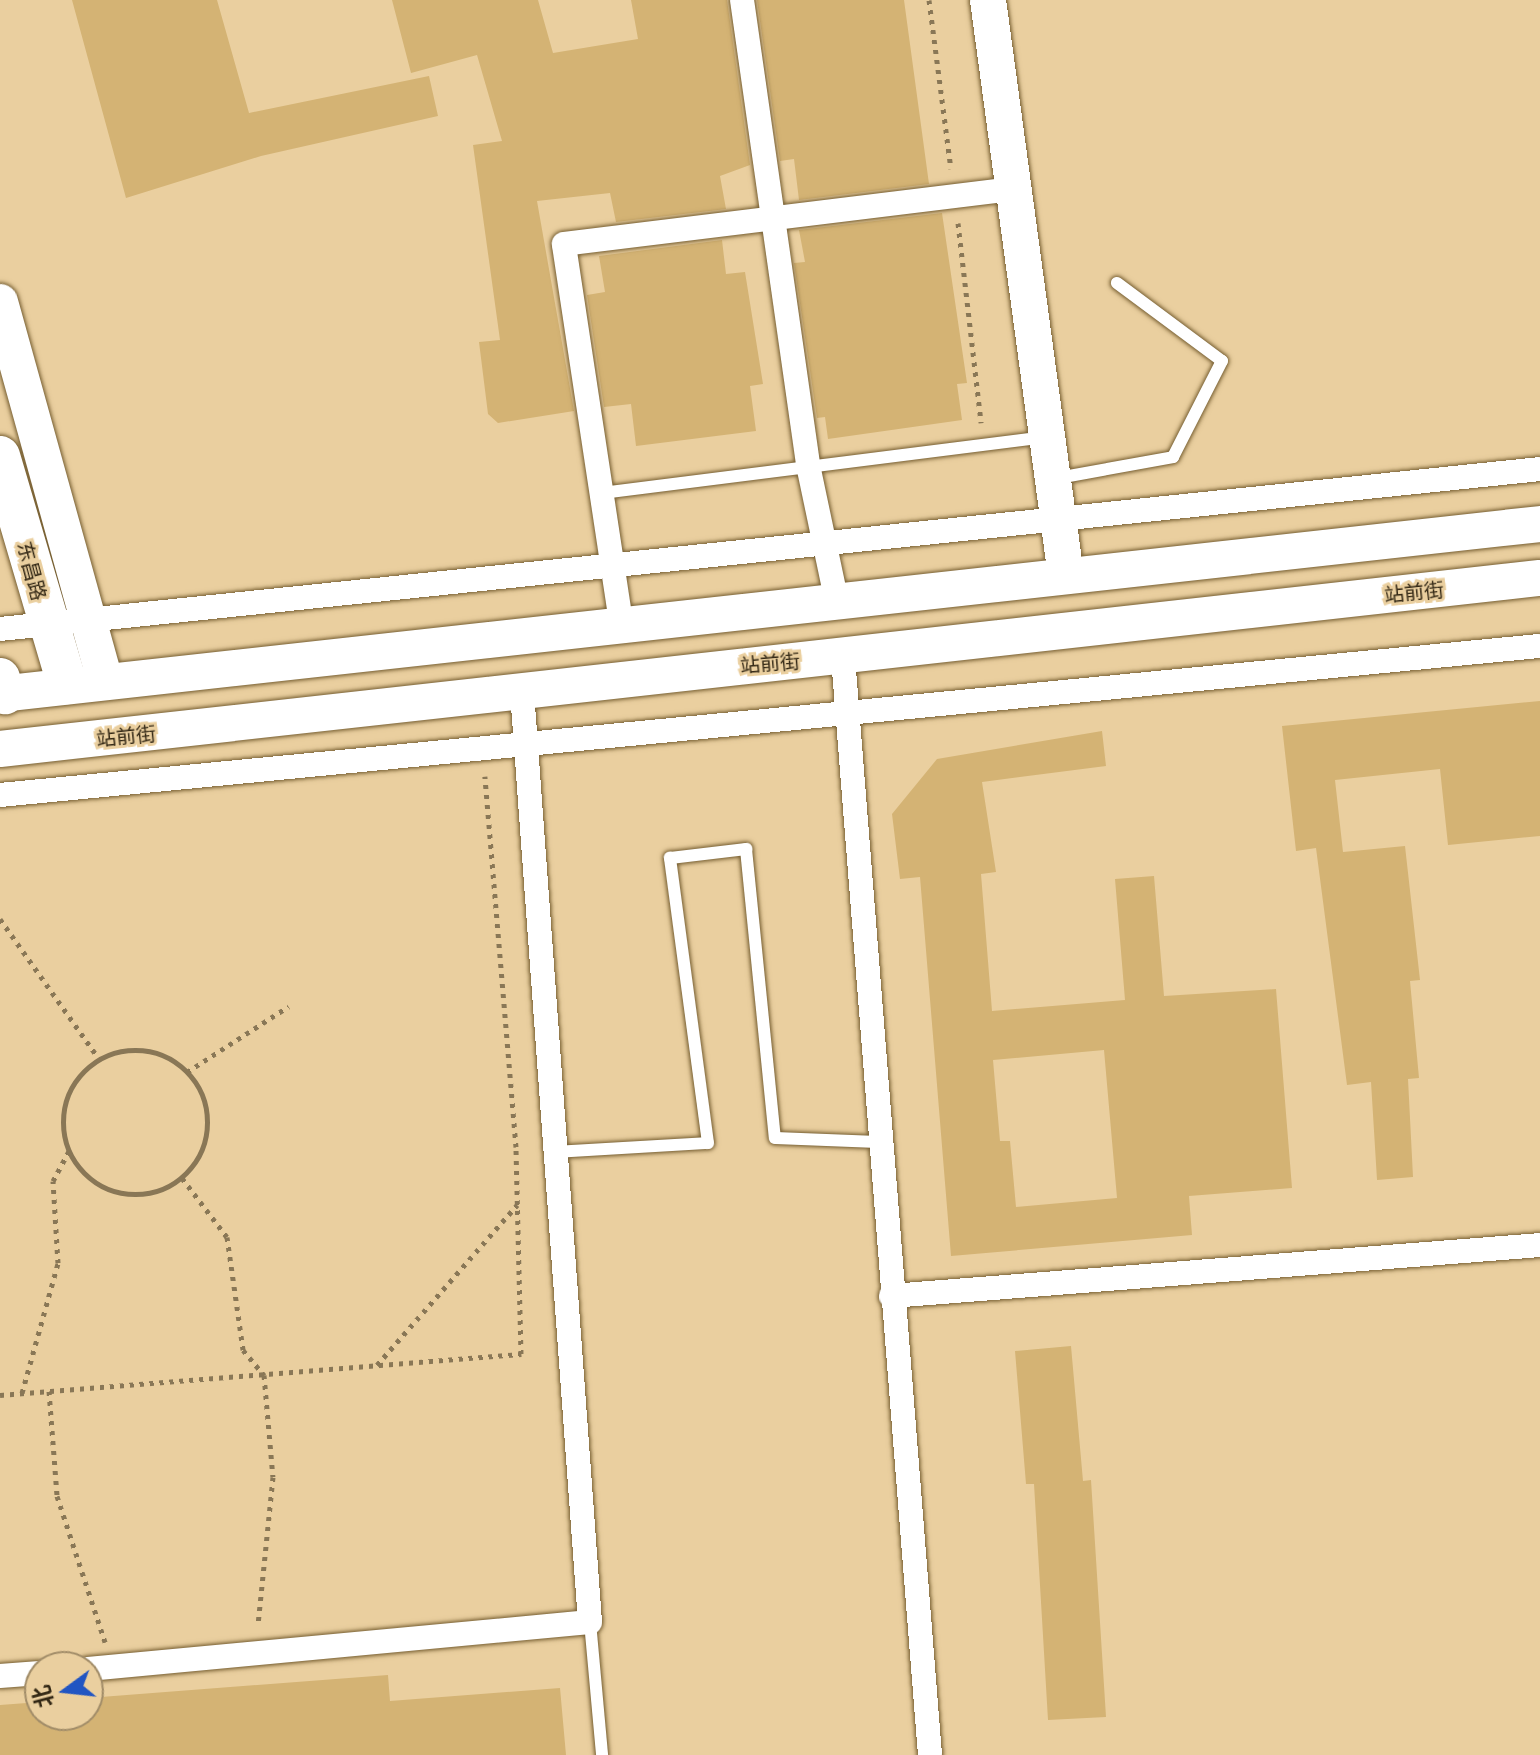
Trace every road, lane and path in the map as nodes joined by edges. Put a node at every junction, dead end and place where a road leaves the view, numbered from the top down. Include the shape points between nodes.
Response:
1 (742, 0) edge
2 (988, 0) edge
3 (1014, 189) junction
4 (772, 218) junction
5 (1117, 283) dead end
6 (0, 302) edge
7 (1047, 437) junction
8 (0, 456) edge
9 (808, 465) junction
10 (1540, 469) edge
11 (1052, 479) junction
12 (602, 493) junction
13 (1058, 520) junction
14 (1540, 524) edge
15 (829, 545) junction
16 (616, 566) junction
17 (1066, 576) junction
18 (1540, 578) edge
19 (836, 598) junction
20 (88, 621) junction
21 (621, 622) junction
22 (47, 625) junction
23 (0, 629) edge
24 (1540, 646) edge
25 (843, 657) junction
26 (86, 683) junction
27 (2, 689) edge
28 (522, 692) junction
29 (846, 714) junction
30 (528, 744) junction
31 (0, 749) edge
32 (483, 750) junction
33 (0, 795) edge
34 (0, 919) edge
35 (289, 1006) dead end
36 (99, 1059) junction
37 (187, 1072) junction
38 (878, 1142) junction
39 (70, 1150) junction
40 (556, 1152) junction
41 (182, 1178) junction
42 (517, 1205) junction
43 (1540, 1245) edge
44 (891, 1296) junction
45 (377, 1366) junction
46 (264, 1375) junction
47 (49, 1391) junction
48 (22, 1393) junction
49 (0, 1395) edge
50 (590, 1622) junction
51 (255, 1654) junction
52 (113, 1666) junction
53 (104, 1667) edge
54 (24, 1674) edge
55 (0, 1676) edge
56 (602, 1755) edge
57 (930, 1755) edge

1 - 4 street
2 - 3 main road
3 - 4 street
3 - 7 main road
4 - 9 street
4 - 12 street via 564,244
5 - 11 lane via 1222,361 1173,457
6 - 20 main road
7 - 9 lane
7 - 11 main road
8 - 22 main road, 东昌路
9 - 12 lane
9 - 15 street
10 - 13 street
11 - 13 main road
12 - 16 street
13 - 15 street
13 - 17 main road
14 - 17 main road
15 - 16 street
15 - 19 street
16 - 20 street
16 - 21 street
17 - 19 main road
18 - 25 main road, 站前街
19 - 21 main road
20 - 22 street
20 - 26 main road
21 - 26 main road
22 - 23 street
22 - 26 main road, 东昌路
24 - 29 street
25 - 28 main road, 站前街
25 - 29 street
26 - 27 main road
28 - 30 street
28 - 31 main road, 站前街
29 - 30 street
29 - 38 street
30 - 32 street
30 - 40 street
32 - 33 street
32 - 42 path
34 - 36 path
35 - 37 path
36 - 37 path via 145,1050
36 - 39 path via 68,1095
37 - 41 path via 207,1114 206,1138
38 - 40 lane via 775,1138 746,849 670,858 708,1143
38 - 44 street
39 - 41 path via 93,1181 115,1191 161,1190
39 - 48 path via 53,1181 58,1263
40 - 50 street
41 - 46 path via 227,1237 243,1350
42 - 45 path
42 - 45 path via 521,1354
43 - 44 street
44 - 57 street
45 - 46 path
46 - 47 path
46 - 51 path via 273,1477
47 - 48 path
47 - 52 path via 57,1496
48 - 49 path
50 - 51 street
50 - 56 lane
51 - 52 street
52 - 53 street
54 - 55 street

